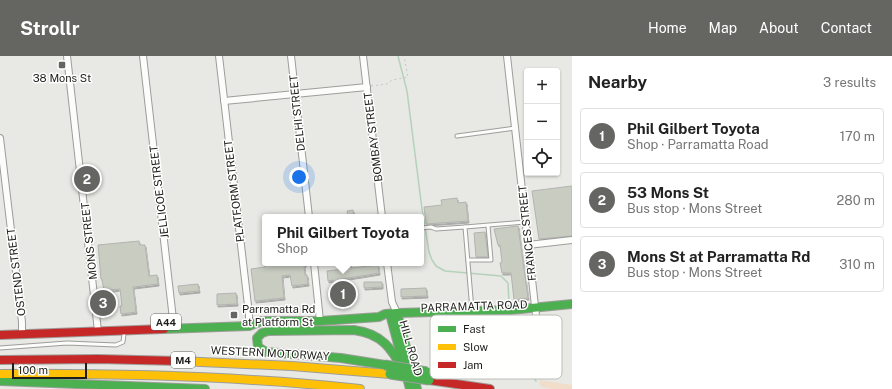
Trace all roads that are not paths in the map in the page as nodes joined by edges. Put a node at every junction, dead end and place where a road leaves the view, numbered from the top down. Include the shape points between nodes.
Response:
1 (67, 56) edge
2 (143, 56) edge
3 (219, 56) edge
4 (291, 56) edge
5 (363, 56) edge
6 (507, 56) edge
7 (367, 87) junction
8 (295, 95) junction
9 (224, 101) junction
10 (515, 128) junction
11 (457, 136) dead end
12 (0, 138) edge
13 (309, 214) edge
14 (382, 214) edge
15 (526, 222) junction
16 (488, 226) junction
17 (424, 227) edge
18 (465, 227) junction
19 (572, 240) edge
20 (528, 245) junction
21 (468, 260) junction
22 (314, 266) edge
23 (387, 266) edge
24 (572, 304) edge
25 (472, 311) junction
26 (535, 311) junction
27 (572, 311) edge
28 (519, 315) edge
29 (394, 317) junction
30 (430, 317) edge
31 (320, 321) junction
32 (249, 322) junction
33 (174, 325) junction
34 (124, 327) junction
35 (0, 328) edge
36 (98, 328) junction
37 (22, 330) junction
38 (0, 335) edge
39 (0, 348) edge
40 (0, 360) edge
41 (0, 374) edge
42 (406, 375) junction
43 (428, 376) joint
44 (438, 379) edge
45 (0, 381) edge
46 (205, 389) edge
47 (360, 389) edge
48 (410, 389) edge
49 (417, 389) edge
50 (490, 389) edge

1 - 36 street, MONS STREET
2 - 33 street, JELLICOE STREET
3 - 9 street, PLATFORM STREET
4 - 8 street, DELHI STREET
5 - 7 street, BOMBAY STREET
6 - 10 street, FRANCES STREET
7 - 8 street
7 - 14 street, BOMBAY STREET
8 - 9 street
8 - 13 street, DELHI STREET
9 - 32 street, PLATFORM STREET
10 - 11 lane
10 - 15 street, FRANCES STREET
12 - 37 street, OSTEND STREET
15 - 16 lane
15 - 20 street, FRANCES STREET
16 - 18 lane
16 - 21 lane via 491,260
17 - 18 lane
18 - 21 lane
19 - 20 street
20 - 26 street, FRANCES STREET
21 - 25 lane
22 - 31 street
23 - 29 street
24 - 26 main road, PARRAMATTA ROAD / A44
25 - 26 main road, PARRAMATTA ROAD / A44
25 - 29 main road, PARRAMATTA ROAD / A44
26 - 27 main road, PARRAMATTA ROAD / A44
26 - 28 main road, PARRAMATTA ROAD / A44
29 - 30 main road, PARRAMATTA ROAD / A44
29 - 31 main road, PARRAMATTA ROAD / A44 via 385,321 379,317
29 - 42 main road, HILL ROAD
29 - 49 main road, HILL ROAD
31 - 32 main road, PARRAMATTA ROAD / A44
32 - 33 main road, PARRAMATTA ROAD / A44
33 - 34 main road, PARRAMATTA ROAD / A44
34 - 36 main road, PARRAMATTA ROAD / A44
34 - 39 lane via 124,339 121,344 116,345 67,343
35 - 37 main road, PARRAMATTA ROAD / A44
36 - 37 main road, PARRAMATTA ROAD / A44
37 - 38 main road, PARRAMATTA ROAD / A44
40 - 43 main road, WESTERN MOTORWAY / M4, bridge via 129,359 229,362
41 - 47 main road, M4 via 173,375
42 - 43 main road, M4, bridge via 396,355 386,342 366,331 265,331 257,338 258,347 264,351 341,358 385,365
42 - 48 main road, HILL ROAD
44 - 50 main road, WESTERN MOTORWAY / M4
45 - 46 main road

